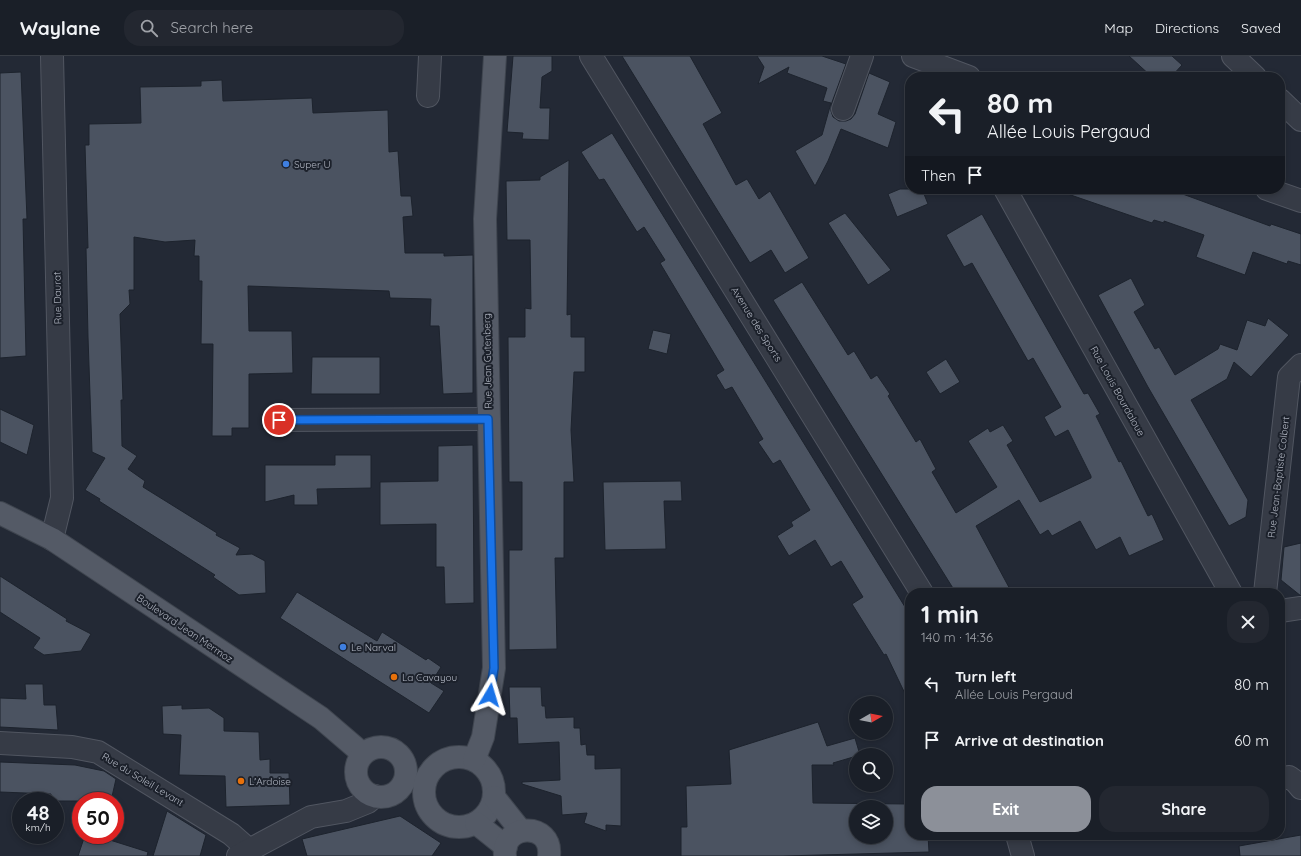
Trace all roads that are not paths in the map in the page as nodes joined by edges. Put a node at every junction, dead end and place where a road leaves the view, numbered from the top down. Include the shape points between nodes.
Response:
1 (52, 56) edge
2 (430, 56) edge
3 (495, 56) edge
4 (592, 56) edge
5 (862, 56) edge
6 (913, 56) edge
7 (1233, 56) edge
8 (954, 72) edge
9 (1250, 72) edge
10 (428, 96) dead end
11 (1285, 105) edge
12 (843, 109) dead end
13 (1301, 120) edge
14 (1009, 194) edge
15 (1281, 194) edge
16 (1301, 201) edge
17 (1301, 365) edge
18 (488, 419) junction
19 (279, 420) dead end
20 (0, 513) edge
21 (52, 539) junction
22 (919, 588) edge
23 (1228, 588) edge
24 (1265, 588) edge
25 (1301, 608) edge
26 (1285, 610) edge
27 (0, 743) edge
28 (363, 754) junction
29 (403, 760) junction
30 (474, 760) junction
31 (432, 770) junction
32 (1285, 778) edge
33 (1301, 788) edge
34 (399, 789) junction
35 (375, 796) junction
36 (494, 797) junction
37 (425, 800) junction
38 (476, 823) junction
39 (521, 831) junction
40 (1018, 840) edge
41 (506, 851) edge
42 (243, 853) edge
43 (549, 856) edge
44 (1023, 856) edge

1 - 21 street, Rue Daurat via 62,498
2 - 10 street
3 - 18 main road, Rue Jean Gutenberg via 485,219
4 - 22 street, Avenue des Sports
5 - 12 street
6 - 8 street
7 - 9 street
11 - 13 street
14 - 23 street, Rue Louis Bourdaloue
15 - 16 street
17 - 24 street, Rue Jean-Baptiste Colbert via 1289,377
18 - 19 street
18 - 30 main road, Rue Jean Gutenberg via 494,668 483,737
20 - 21 main road, Boulevard Jean Mermoz
21 - 28 main road, Boulevard Jean Mermoz via 321,718
25 - 26 street
27 - 42 street, Rue du Soleil Levant via 98,752 231,834
28 - 29 main road via 377,747 385,747 399,754
28 - 35 main road via 358,760 356,775 362,788
29 - 31 main road
29 - 34 main road via 406,775
30 - 31 main road via 451,757
30 - 36 main road via 484,766 490,775
31 - 37 main road via 426,779
32 - 33 street via 1289,777
34 - 35 main road via 388,796
34 - 37 main road
35 - 42 street via 368,802 346,811 311,817
36 - 38 main road via 488,812
36 - 39 main road
37 - 38 main road via 435,818 444,824 466,827
38 - 41 main road
39 - 41 main road via 514,834
39 - 43 main road via 532,831 543,836 549,846
40 - 44 street

